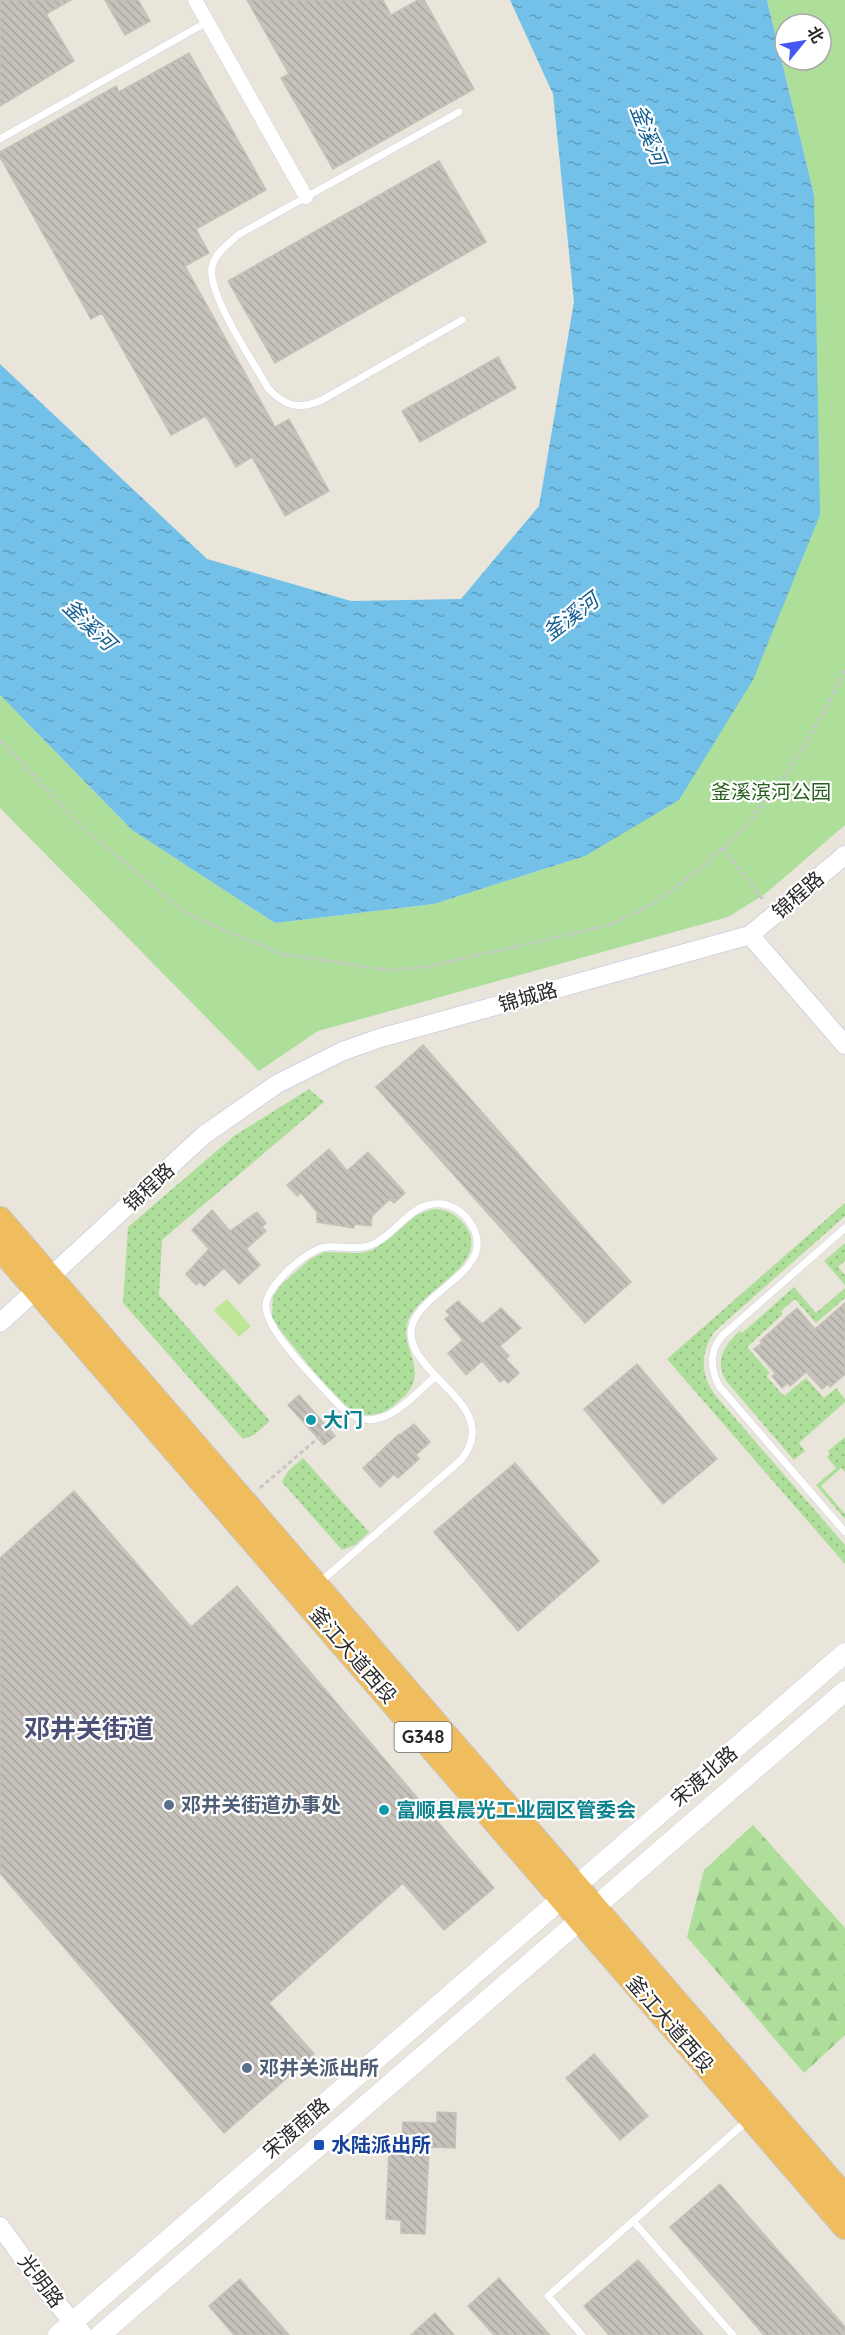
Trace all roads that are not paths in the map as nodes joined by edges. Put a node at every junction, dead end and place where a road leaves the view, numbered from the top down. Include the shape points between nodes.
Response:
1 (195, 0) edge
2 (207, 22) junction
3 (459, 112) dead end
4 (0, 139) edge
5 (306, 197) junction
6 (462, 320) dead end
7 (845, 855) edge
8 (750, 935) junction
9 (845, 1045) edge
10 (310, 1067) joint
11 (0, 1220) edge
12 (845, 1228) edge
13 (0, 1248) edge
14 (44, 1285) junction
15 (0, 1323) edge
16 (436, 1376) junction
17 (845, 1532) edge
18 (317, 1584) junction
19 (845, 1653) edge
20 (845, 1690) edge
21 (569, 1892) junction
22 (588, 1913) junction
23 (751, 2118) junction
24 (845, 2197) edge
25 (633, 2221) junction
26 (0, 2226) edge
27 (845, 2227) edge
28 (78, 2328) edge
29 (58, 2335) edge
30 (100, 2335) edge
31 (582, 2335) edge
32 (733, 2335) edge

1 - 2 street
2 - 4 lane
2 - 5 street
3 - 5 lane
5 - 6 lane via 238,235 221,249 212,268 218,300 279,401 293,407 322,400
7 - 8 street, 锦程路
8 - 9 street
8 - 10 street, 锦城路 via 380,1038
10 - 14 street, 锦程路 via 277,1084 204,1136
11 - 14 highway, 釜江大道西段 / G348
12 - 17 lane via 722,1336 711,1361 719,1386
13 - 14 highway, 釜江大道西段 / G348
14 - 15 street, 锦程路
14 - 18 highway, 釜江大道西段 / G348
14 - 21 highway, 釜江大道西段 / G348
16 - 16 lane via 413,1346 412,1325 421,1309 469,1266 477,1244 475,1231 464,1215 452,1207 435,1203 414,1211 373,1245 326,1247 310,1253 268,1295 269,1324 347,1413 363,1420 383,1419
16 - 18 lane via 471,1419 473,1435 467,1452
18 - 21 highway, 釜江大道西段 / G348
19 - 21 main road, 宋渡北路
20 - 22 main road, 宋渡北路
21 - 22 highway, 釜江大道西段 / G348
21 - 28 main road, 宋渡南路
22 - 23 highway, 釜江大道西段 / G348
22 - 24 highway, 釜江大道西段 / G348
22 - 30 main road, 宋渡南路
23 - 25 lane
23 - 27 highway, 釜江大道西段 / G348
25 - 31 lane via 548,2296
25 - 32 lane
26 - 28 street, 光明路
28 - 29 main road, 宋渡南路

